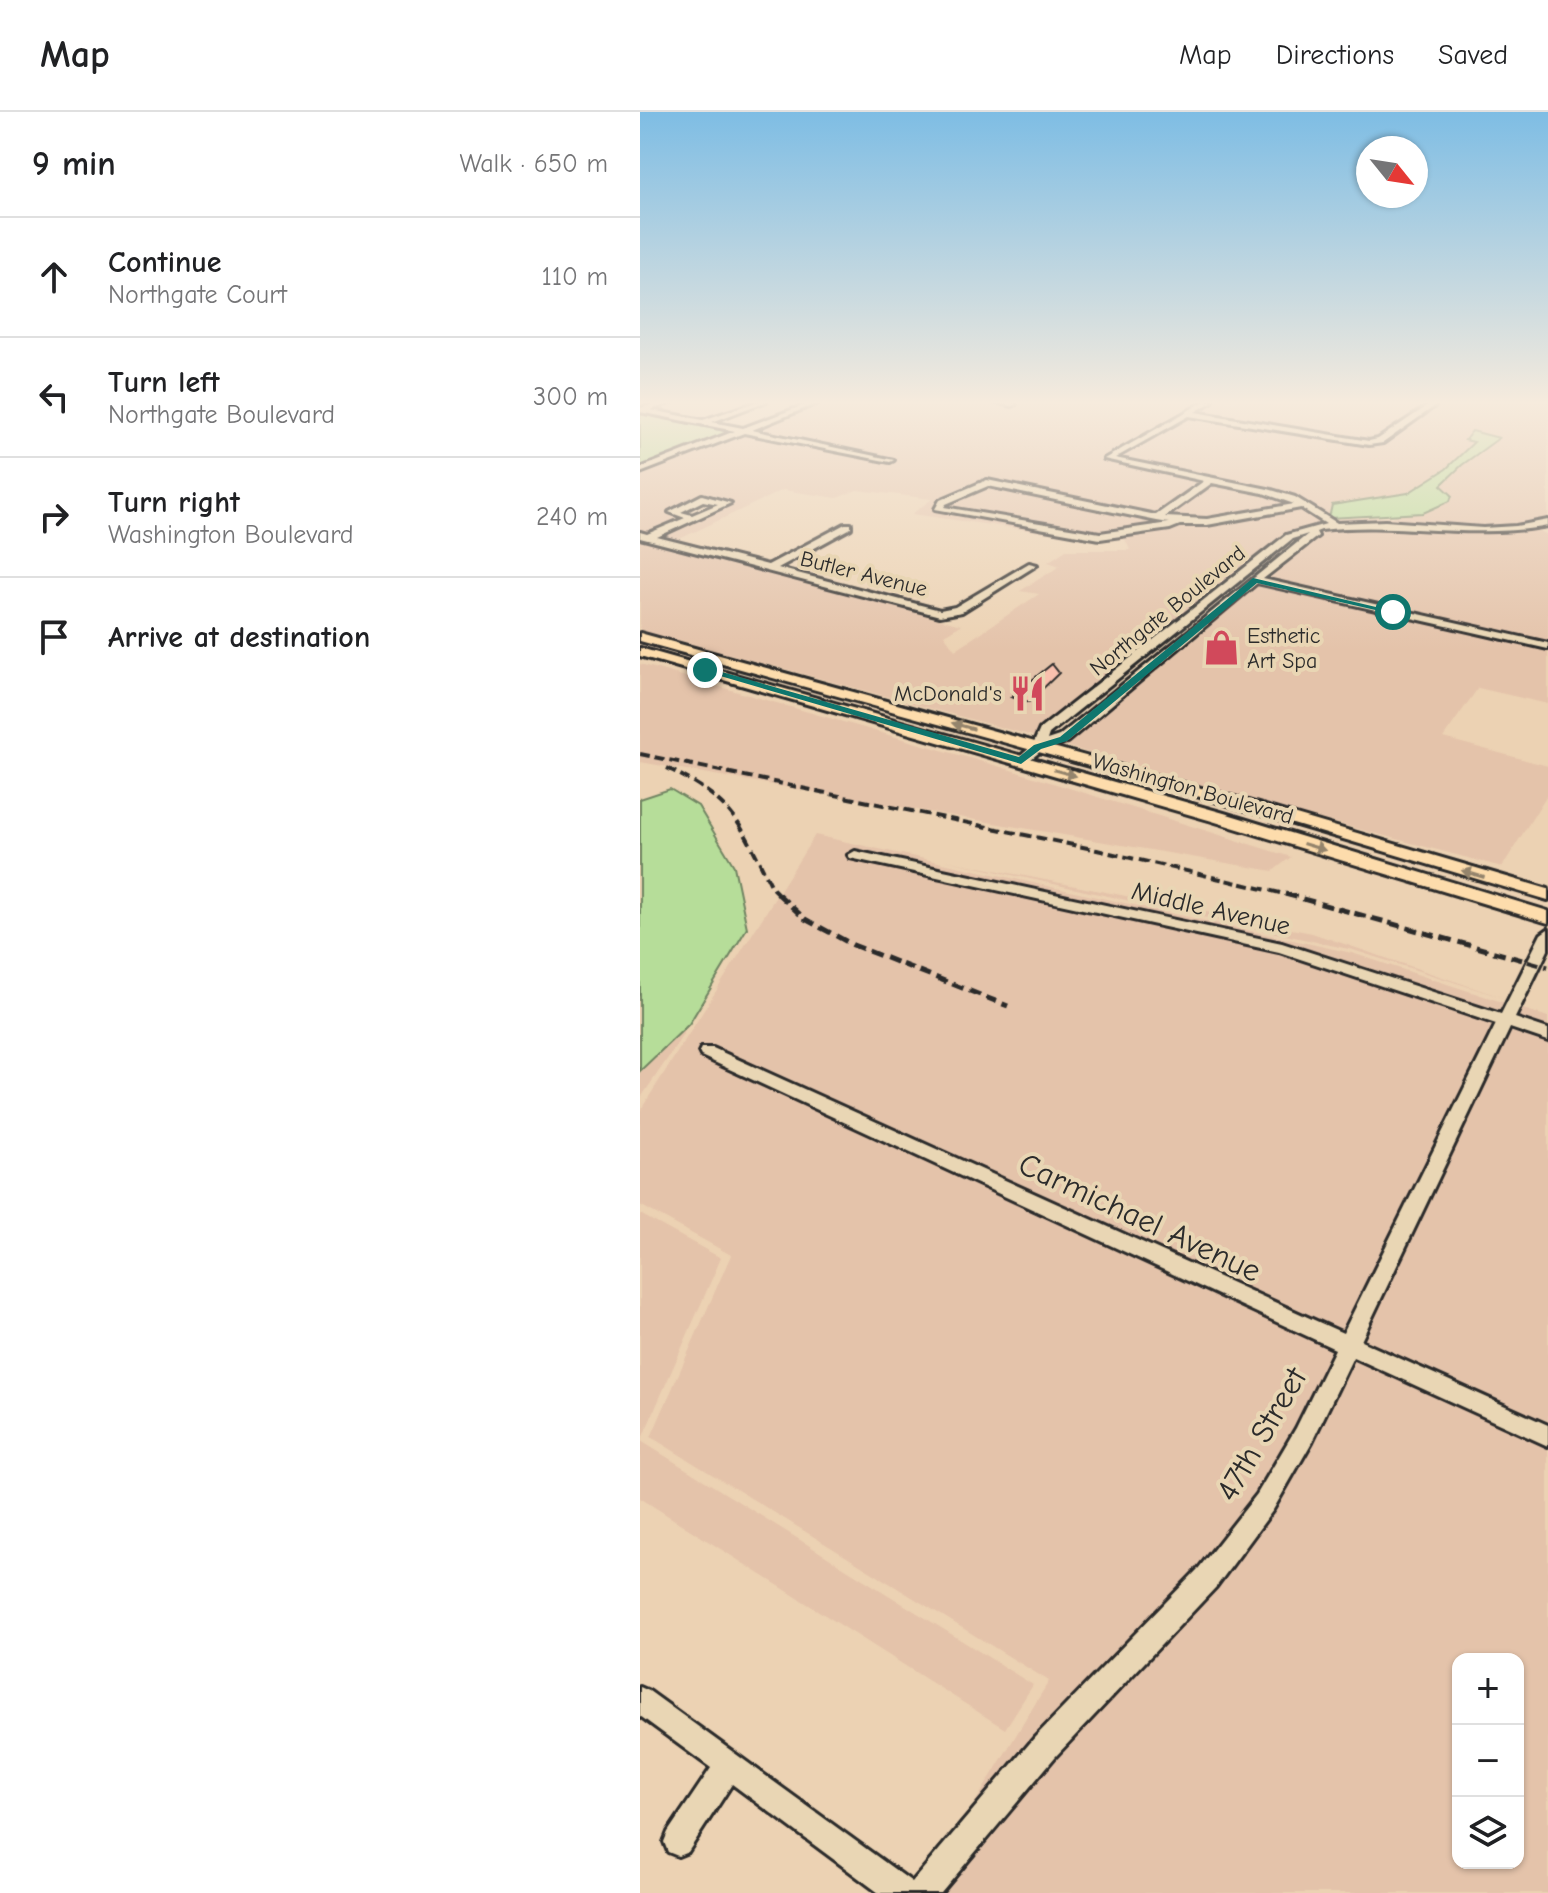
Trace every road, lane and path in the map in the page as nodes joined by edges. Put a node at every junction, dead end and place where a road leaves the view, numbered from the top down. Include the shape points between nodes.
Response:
1 (984, 484) edge
2 (992, 484) edge
3 (1205, 484) edge
4 (1236, 484) edge
5 (1303, 505) junction
6 (693, 518) junction
7 (1157, 518) junction
8 (1178, 522) junction
9 (1548, 523) edge
10 (1334, 525) junction
11 (848, 526) dead end
12 (1535, 526) junction
13 (1548, 532) edge
14 (644, 536) edge
15 (1032, 565) dead end
16 (769, 569) junction
17 (1255, 580) junction
18 (640, 637) edge
19 (1548, 646) edge
20 (640, 652) edge
21 (1038, 747) junction
22 (1021, 761) junction
23 (855, 855) dead end
24 (1548, 895) edge
25 (1548, 917) edge
26 (1548, 934) edge
27 (1506, 1021) junction
28 (1548, 1035) edge
29 (707, 1052) dead end
30 (1347, 1346) junction
31 (1548, 1436) edge
32 (640, 1700) edge
33 (729, 1765) junction
34 (678, 1842) dead end
35 (903, 1893) edge
36 (922, 1893) edge

1 - 8 street via 943,502 939,509 1100,536
2 - 7 street
3 - 7 street
4 - 5 street
5 - 8 street
5 - 10 street
6 - 6 street via 722,506 727,502 702,498 673,511
6 - 14 street
7 - 8 street
9 - 12 street, Northgate Boulevard
10 - 12 street, Northgate Boulevard via 1480,531
10 - 17 street, Northgate Boulevard via 1304,540
10 - 21 street, Northgate Boulevard via 1289,537 1044,732
11 - 16 street, Butler Avenue
12 - 13 street, Northgate Boulevard
14 - 16 street, Butler Avenue
15 - 16 street, Butler Avenue via 945,613
17 - 19 street
17 - 21 street, Northgate Boulevard via 1063,739
21 -> 18 main road, Washington Boulevard
20 - 22 main road, Washington Boulevard
21 - 22 street, Northgate Boulevard
24 -> 21 main road, Washington Boulevard
22 -> 25 main road, Washington Boulevard
23 - 27 street, Middle Avenue via 1282,948
26 - 27 street, 47th Street
27 - 28 street, Middle Avenue
27 - 30 street, 47th Street
29 - 30 street, Carmichael Avenue
30 - 31 street, Carmichael Avenue
30 - 36 street, 47th Street via 1304,1435 1239,1538 1169,1620 1045,1747
32 - 33 street
33 - 34 street
33 - 35 street

